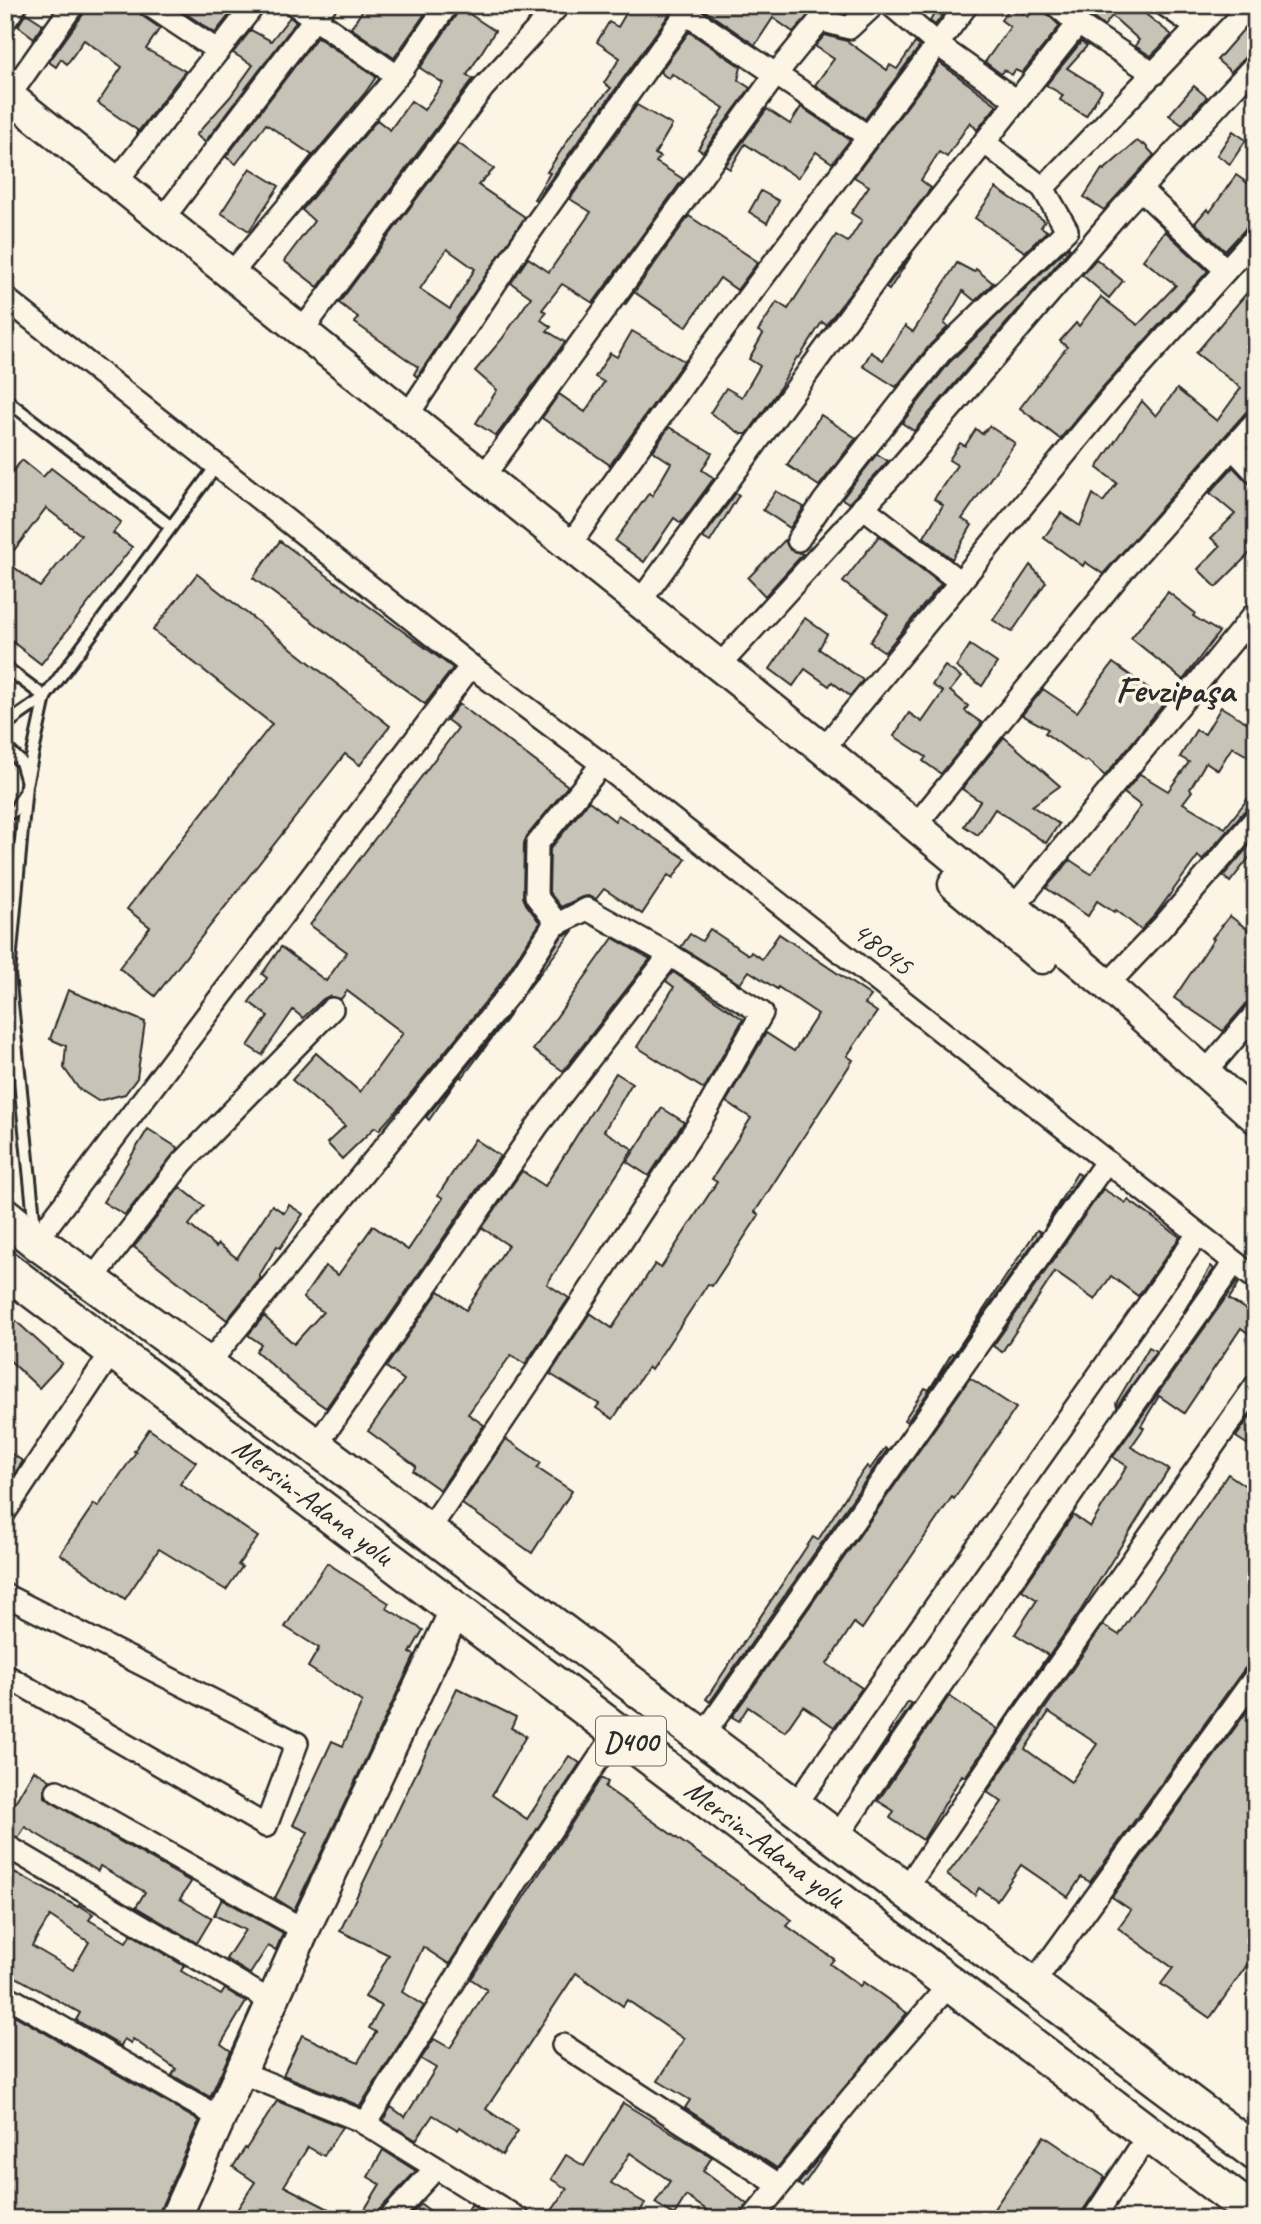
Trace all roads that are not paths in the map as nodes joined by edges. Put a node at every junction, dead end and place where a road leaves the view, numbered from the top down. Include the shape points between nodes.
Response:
1 (16, 5) edge
2 (74, 5) edge
3 (149, 5) edge
4 (254, 5) edge
5 (295, 5) edge
6 (447, 5) edge
7 (559, 5) edge
8 (874, 5) edge
9 (891, 5) edge
10 (967, 5) edge
11 (1056, 5) edge
12 (1165, 5) edge
13 (1191, 5) edge
14 (1219, 5) edge
15 (689, 10) edge
16 (320, 12) edge
17 (5, 21) edge
18 (1078, 24) junction
19 (1198, 28) junction
20 (937, 45) junction
21 (218, 51) junction
22 (1256, 64) edge
23 (776, 74) junction
24 (1154, 75) junction
25 (397, 76) junction
26 (1017, 101) junction
27 (6, 103) edge
28 (869, 137) junction
29 (984, 142) junction
30 (115, 183) junction
31 (1043, 188) junction
32 (1140, 189) junction
33 (162, 220) junction
34 (1256, 237) edge
35 (1226, 270) junction
36 (230, 275) junction
37 (5, 298) edge
38 (301, 332) junction
39 (5, 399) edge
40 (407, 416) junction
41 (1256, 421) edge
42 (1233, 447) junction
43 (217, 465) junction
44 (1256, 473) edge
45 (483, 477) junction
46 (863, 507) junction
47 (170, 526) junction
48 (798, 540) dead end
49 (569, 546) junction
50 (960, 582) junction
51 (639, 603) junction
52 (1256, 612) edge
53 (471, 666) junction
54 (719, 666) junction
55 (5, 667) edge
56 (45, 697) junction
57 (5, 725) edge
58 (5, 747) edge
59 (822, 749) junction
60 (602, 764) junction
61 (26, 785) junction
62 (5, 816) edge
63 (1256, 818) edge
64 (915, 826) junction
65 (1014, 907) junction
66 (552, 927) junction
67 (670, 955) junction
68 (1107, 985) junction
69 (332, 1009) dead end
70 (1256, 1013) edge
71 (1204, 1074) junction
72 (1256, 1118) edge
73 (1106, 1162) junction
74 (5, 1216) edge
75 (1198, 1234) junction
76 (36, 1241) junction
77 (1234, 1263) junction
78 (9, 1277) edge
79 (1256, 1279) edge
80 (91, 1281) junction
81 (113, 1350) junction
82 (207, 1364) junction
83 (1256, 1385) edge
84 (316, 1446) junction
85 (5, 1512) edge
86 (428, 1531) junction
87 (5, 1595) edge
88 (456, 1609) junction
89 (5, 1675) edge
90 (1256, 1676) edge
91 (617, 1731) junction
92 (702, 1737) junction
93 (57, 1791) dead end
94 (794, 1807) junction
95 (836, 1838) junction
96 (5, 1845) edge
97 (905, 1890) junction
98 (304, 1930) junction
99 (950, 1984) junction
100 (1031, 1985) junction
101 (5, 1995) edge
102 (272, 2002) junction
103 (563, 2045) dead end
104 (240, 2073) junction
105 (220, 2118) junction
106 (365, 2124) junction
107 (1149, 2134) junction
108 (1256, 2153) edge
109 (436, 2168) junction
110 (779, 2185) junction
111 (1256, 2215) edge
112 (175, 2219) edge
113 (389, 2219) edge
114 (519, 2219) edge
115 (752, 2219) edge
116 (1093, 2219) edge

1 - 17 street
2 - 27 street
3 - 21 street
4 - 21 street
5 - 16 street
6 - 25 street
7 - 38 street via 483,88
8 - 23 street via 849,28 820,20
9 - 20 street
10 - 20 street
11 - 18 street
12 - 19 street
13 - 19 street
14 - 19 street
15 - 23 street
15 - 40 street via 522,243
16 - 25 street
16 - 33 street
18 - 24 street
18 - 26 street
19 - 24 street
20 - 26 street
20 - 28 street
21 - 30 street
22 - 32 street
23 - 28 street
23 - 45 street
24 - 31 street
25 - 36 street
26 - 29 street
27 - 30 main road
27 - 71 main road via 1084,993
28 - 49 street via 695,368
29 - 31 street
29 - 51 street via 886,266
30 - 33 main road
31 - 48 street via 1067,230 940,354 824,500
32 - 35 street
32 - 46 street
33 - 36 main road
34 - 35 street
35 - 50 street via 1112,397
36 - 38 main road
37 - 43 street, 48045
38 - 40 main road
39 - 47 lane
40 - 45 main road
41 - 42 street
42 - 44 street
42 - 64 street via 1125,569
43 - 47 lane
43 - 53 street, 48045
45 - 49 main road
46 - 50 street
46 - 54 street
47 - 56 lane
49 - 51 main road
50 - 59 street
51 - 54 main road
52 - 65 street
53 - 60 street, 48045
53 - 76 street
54 - 59 main road
55 - 56 lane
56 - 57 lane
56 - 61 lane
58 - 61 lane via 21,762
59 - 64 main road
60 - 66 street via 537,844 536,896 555,922
60 - 73 street, 48045
61 - 62 lane via 15,810
61 - 76 lane via 9,974
63 - 68 street
64 - 65 main road
65 - 68 main road
66 - 67 street via 587,909
66 - 82 street via 510,993
67 - 84 street via 538,1125
67 - 86 street via 762,1013 693,1133
68 - 71 main road
69 - 80 street via 182,1163
70 - 71 street
71 - 72 main road
73 - 75 street, 48045
73 - 92 street
74 - 76 highway, Mersin-Adana yolu / D400
75 - 77 street, 48045
75 - 94 street
76 - 80 highway, Mersin-Adana yolu / D400
77 - 79 street, 48045
77 - 95 street
78 - 81 highway, Mersin-Adana yolu / D400
80 - 82 highway, Mersin-Adana yolu / D400
81 - 85 street
81 - 88 highway, Mersin-Adana yolu / D400
82 - 84 highway, Mersin-Adana yolu / D400
83 - 97 street
84 - 86 highway, Mersin-Adana yolu / D400
86 - 92 highway, Mersin-Adana yolu / D400
87 - 89 street via 297,1743 266,1826
88 - 91 highway, Mersin-Adana yolu / D400
88 - 98 main road
90 - 100 street
91 - 99 highway, Mersin-Adana yolu / D400
91 - 106 street
92 - 94 highway, Mersin-Adana yolu / D400
93 - 98 street
94 - 95 highway, Mersin-Adana yolu / D400
95 - 97 highway, Mersin-Adana yolu / D400
96 - 102 street
97 - 100 highway, Mersin-Adana yolu / D400
98 - 102 main road
99 - 107 highway, Mersin-Adana yolu / D400
99 - 110 street
100 - 108 highway, Mersin-Adana yolu / D400
101 - 105 street
102 - 104 main road
103 - 110 street
104 - 105 main road
104 - 106 street
105 - 112 main road
106 - 109 street
107 - 111 highway, Mersin-Adana yolu / D400
107 - 116 street
109 - 113 street
109 - 114 street
110 - 115 street

